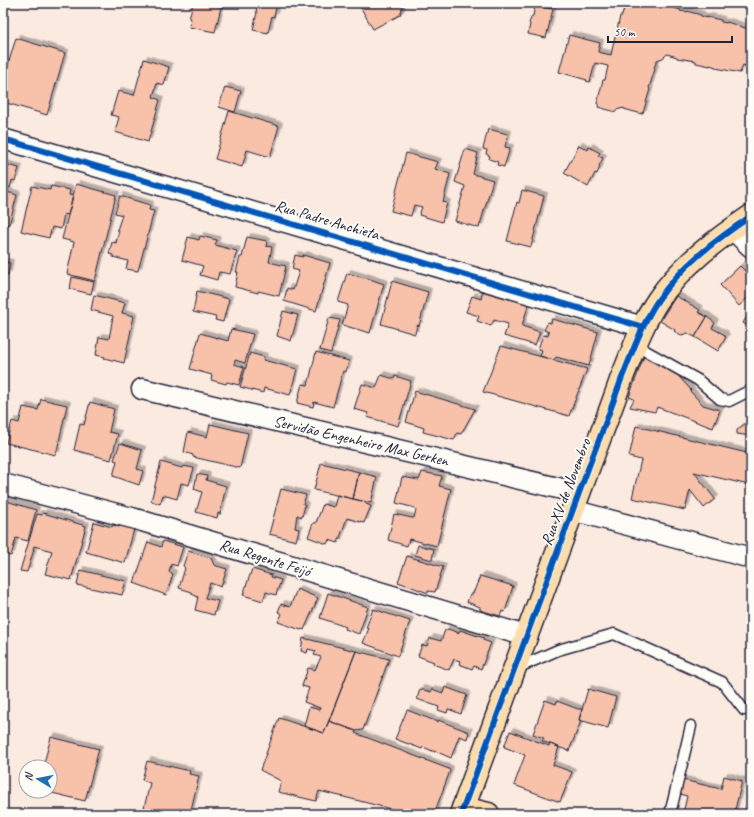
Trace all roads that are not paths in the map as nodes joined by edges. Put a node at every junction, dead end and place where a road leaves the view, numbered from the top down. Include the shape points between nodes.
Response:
1 (3, 139) edge
2 (751, 216) edge
3 (732, 229) junction
4 (751, 246) edge
5 (639, 336) junction
6 (142, 389) dead end
7 (751, 390) edge
8 (3, 484) edge
9 (576, 502) junction
10 (751, 558) edge
11 (526, 636) junction
12 (513, 670) junction
13 (744, 710) dead end
14 (691, 726) dead end
15 (462, 811) edge
16 (488, 814) edge
17 (670, 814) edge

1 - 5 street, Rua Padre Anchieta
2 - 3 main road, Rua XV de Novembro
3 - 4 street
3 - 5 main road, Rua XV de Novembro via 671,283 658,300
5 - 7 lane via 720,399 729,401
5 - 9 main road, Rua XV de Novembro
6 - 9 street, Servidão Engenheiro Max Gerken
8 - 11 street, Rua Regente Feijó via 132,518
9 - 10 street, Servidão Engenheiro Max Gerken
9 - 11 main road, Rua XV de Novembro
11 - 12 main road, Rua XV de Novembro
12 - 13 lane via 558,650 614,634 722,682
12 - 15 main road, Rua XV de Novembro
14 - 17 lane
15 - 16 main road

